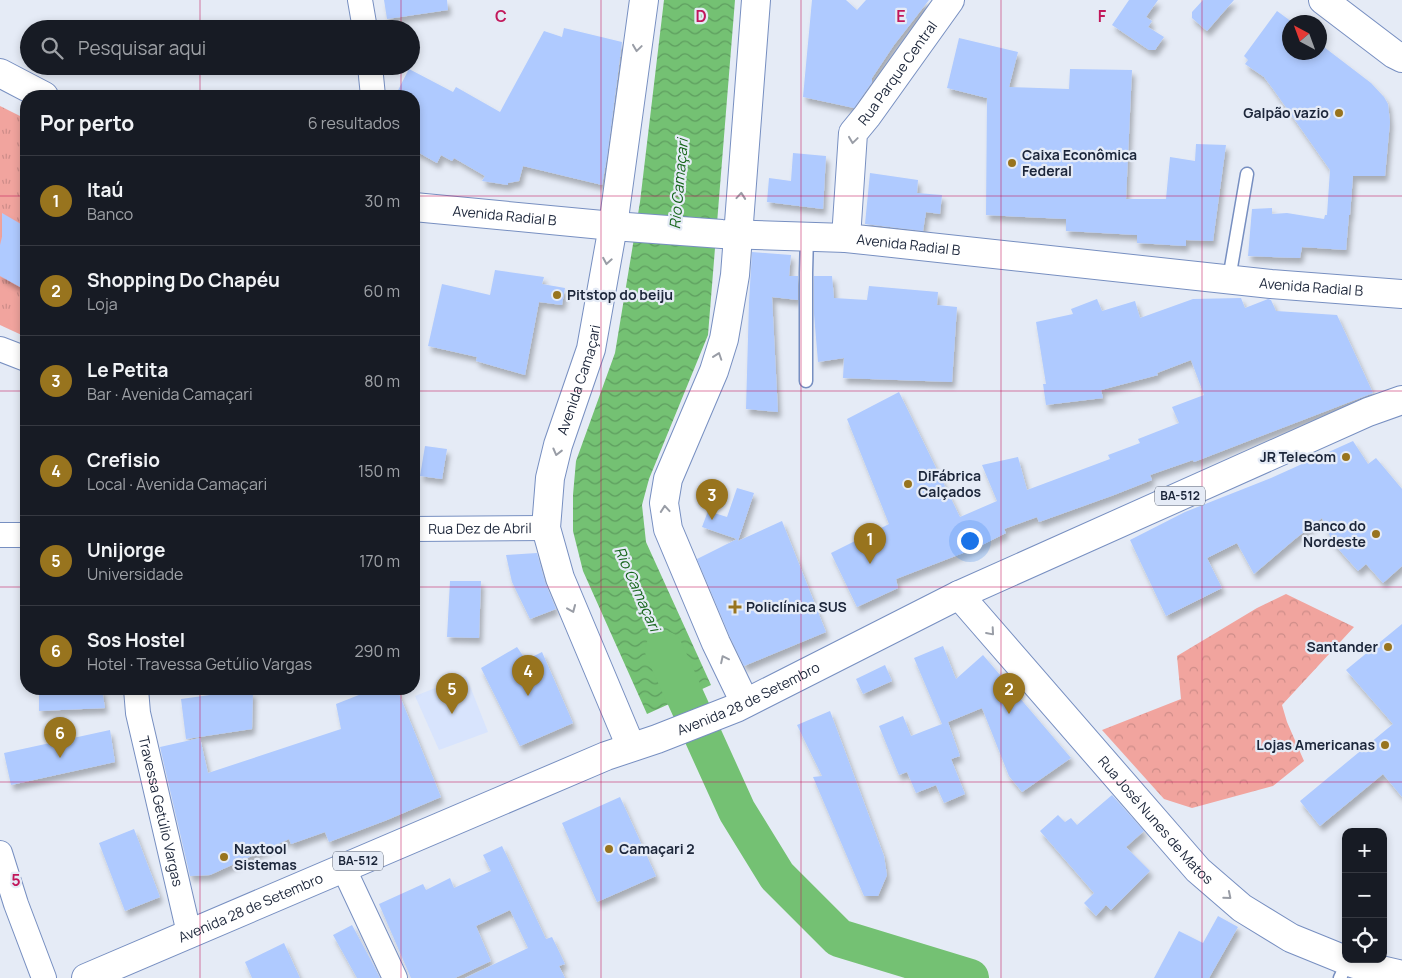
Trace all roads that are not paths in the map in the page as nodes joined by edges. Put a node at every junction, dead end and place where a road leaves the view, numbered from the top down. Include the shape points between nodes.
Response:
1 (360, 0) edge
2 (644, 0) edge
3 (756, 0) edge
4 (950, 0) edge
5 (1323, 0) edge
6 (363, 20) edge
7 (1375, 38) junction
8 (1402, 58) edge
9 (0, 73) edge
10 (371, 75) edge
11 (1402, 77) edge
12 (33, 90) edge
13 (373, 90) edge
14 (1247, 174) dead end
15 (420, 209) edge
16 (619, 226) junction
17 (730, 234) junction
18 (807, 236) junction
19 (846, 238) junction
20 (1229, 279) junction
21 (1402, 294) edge
22 (0, 349) edge
23 (20, 357) edge
24 (806, 381) dead end
25 (1402, 400) edge
26 (546, 528) junction
27 (420, 529) edge
28 (0, 535) edge
29 (20, 535) edge
30 (959, 595) junction
31 (136, 695) edge
32 (736, 707) junction
33 (631, 747) junction
34 (0, 853) edge
35 (343, 867) junction
36 (189, 933) junction
37 (1344, 969) edge
38 (1402, 975) edge
39 (44, 978) edge
40 (86, 978) edge
41 (395, 978) edge

1 - 6 street
2 -> 16 street, Avenida Camaçari
17 -> 3 street
4 -> 19 street, Rua Parque Central via 853,133
5 - 7 street
7 - 8 street
7 - 11 street
9 - 12 street
10 - 13 street
14 - 20 lane
15 - 16 street, Avenida Radial B
16 - 17 street, Avenida Radial B
16 -> 26 street, Avenida Camaçari via 591,349 550,478
17 - 18 street, Avenida Radial B
32 -> 17 street via 716,643 668,529 664,503 668,479 714,371 724,339 735,275
18 - 19 street, Avenida Radial B
18 - 24 lane
19 - 20 street, Avenida Radial B
20 - 21 street, Avenida Radial B
22 - 23 street
25 - 30 street, Avenida 28 de Setembro / BA-512 via 1358,416
26 - 27 street, Rua Dez de Abril
26 -> 33 street, Avenida Camaçari via 560,578
28 - 29 street
30 - 32 street, Avenida 28 de Setembro / BA-512
30 -> 37 street, Rua José Nunes de Matos via 1198,870 1242,908
31 - 36 street, Travessa Getúlio Vargas via 138,714
32 - 33 street, Avenida 28 de Setembro / BA-512 via 657,740
33 - 35 street, Avenida 28 de Setembro / BA-512
34 - 39 street
35 - 36 street, Avenida 28 de Setembro / BA-512
35 - 41 street
36 - 40 street, Avenida 28 de Setembro / BA-512
37 - 38 street, Rua José Nunes de Matos via 1355,964

